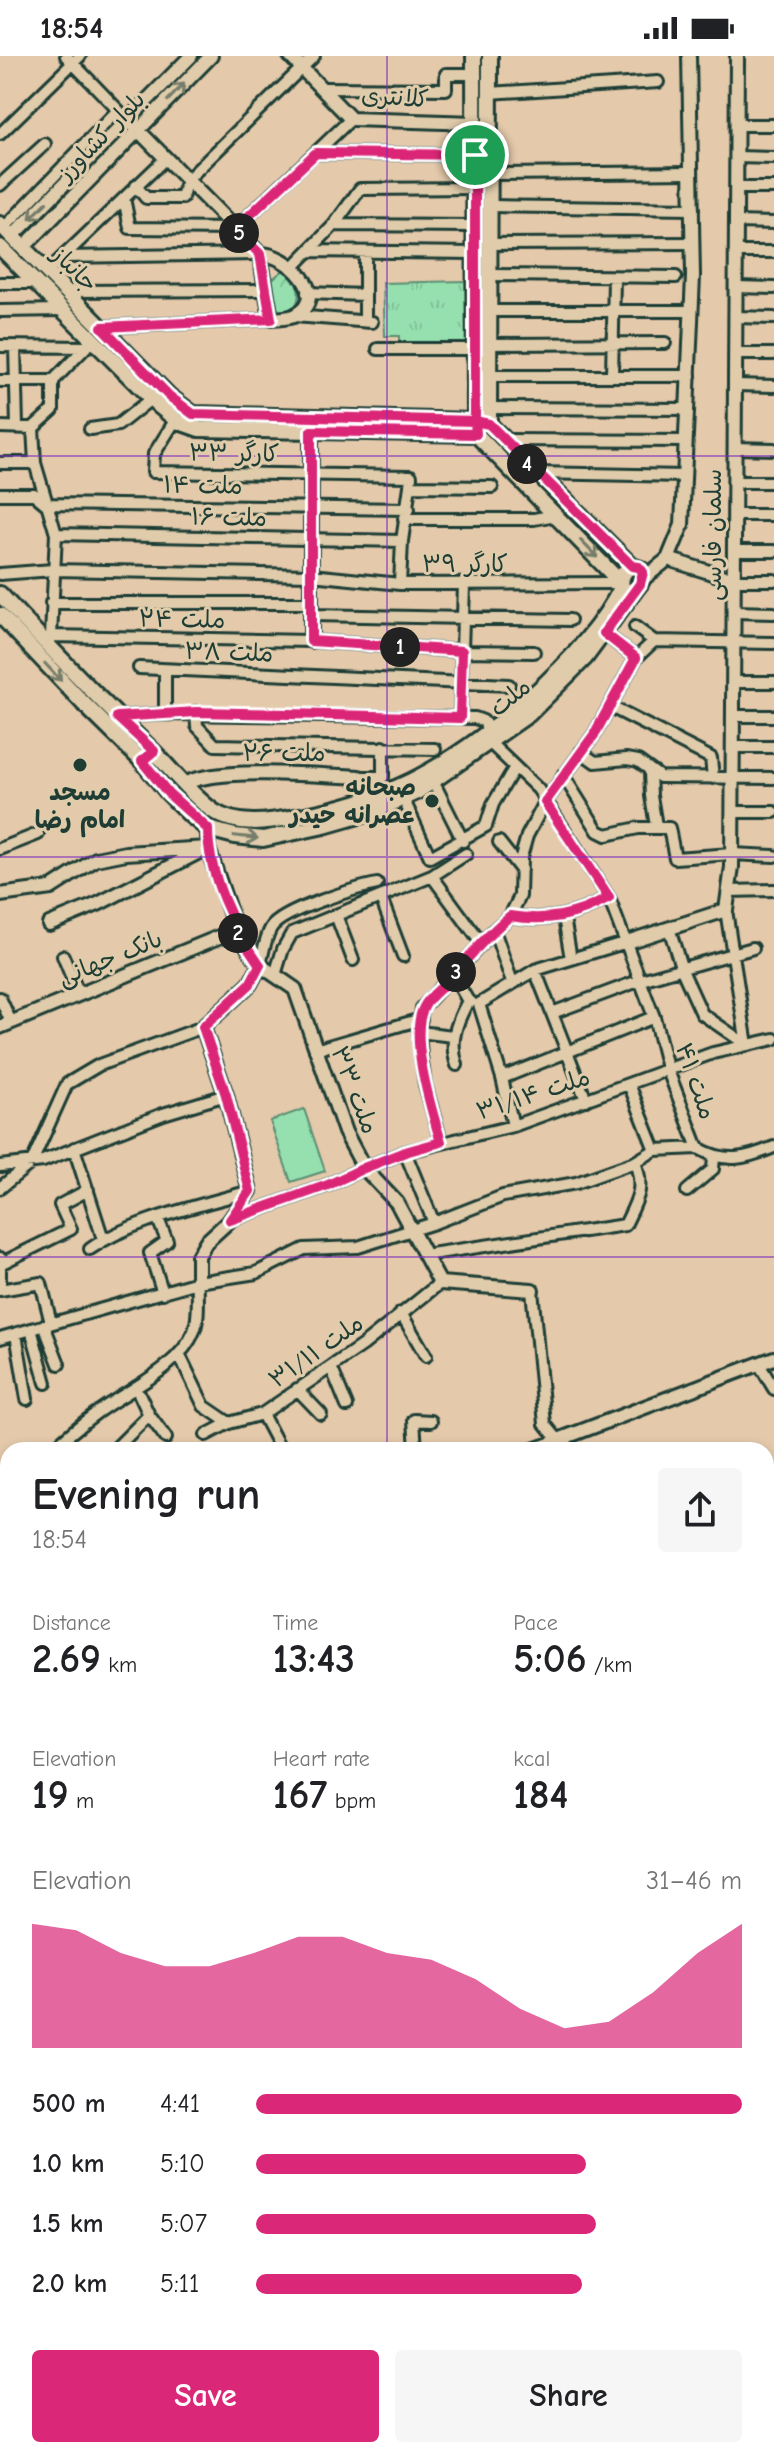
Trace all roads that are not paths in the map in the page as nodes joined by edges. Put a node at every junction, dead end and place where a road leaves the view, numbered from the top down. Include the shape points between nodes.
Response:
1 (191, 56) edge
2 (211, 56) edge
3 (290, 56) edge
4 (314, 56) edge
5 (689, 56) edge
6 (737, 56) edge
7 (73, 58) edge
8 (490, 60) edge
9 (474, 65) edge
10 (302, 68) junction
11 (658, 82) dead end
12 (323, 88) junction
13 (490, 93) junction
14 (118, 110) junction
15 (128, 119) junction
16 (351, 119) junction
17 (475, 123) junction
18 (738, 125) junction
19 (774, 125) edge
20 (138, 130) junction
21 (0, 134) edge
22 (45, 144) dead end
23 (316, 153) junction
24 (475, 155) junction
25 (737, 157) junction
26 (166, 158) junction
27 (774, 158) edge
28 (692, 172) junction
29 (489, 174) junction
30 (187, 180) junction
31 (0, 185) edge
32 (136, 186) junction
33 (475, 188) junction
34 (737, 188) junction
35 (774, 188) edge
36 (124, 198) junction
37 (489, 206) junction
38 (693, 209) junction
39 (737, 222) junction
40 (774, 223) edge
41 (334, 225) junction
42 (475, 226) junction
43 (235, 229) junction
44 (10, 234) edge
45 (693, 243) junction
46 (489, 244) junction
47 (1, 248) edge
48 (309, 251) junction
49 (365, 252) junction
50 (737, 252) junction
51 (774, 252) edge
52 (475, 253) junction
53 (260, 254) junction
54 (63, 257) junction
55 (13, 260) junction
56 (293, 267) junction
57 (47, 272) junction
58 (489, 275) junction
59 (676, 277) dead end
60 (614, 278) junction
61 (0, 283) edge
62 (36, 283) junction
63 (736, 287) junction
64 (774, 288) edge
65 (266, 290) junction
66 (66, 291) junction
67 (307, 293) junction
68 (365, 295) junction
69 (63, 310) junction
70 (0, 311) edge
71 (489, 311) junction
72 (692, 311) junction
73 (613, 312) junction
74 (294, 316) junction
75 (736, 317) junction
76 (774, 318) edge
77 (271, 319) junction
78 (94, 338) junction
79 (612, 343) junction
80 (665, 343) dead end
81 (0, 346) edge
82 (15, 346) junction
83 (482, 346) junction
84 (378, 349) dead end
85 (736, 354) junction
86 (774, 354) edge
87 (489, 376) junction
88 (612, 376) junction
89 (690, 376) junction
90 (0, 381) edge
91 (16, 381) junction
92 (53, 381) junction
93 (736, 385) junction
94 (774, 386) edge
95 (160, 400) junction
96 (489, 408) junction
97 (688, 409) junction
98 (176, 419) junction
99 (480, 426) junction
100 (0, 427) edge
101 (17, 427) junction
102 (304, 427) junction
103 (33, 428) junction
104 (90, 429) dead end
105 (504, 440) junction
106 (686, 441) junction
107 (735, 448) junction
108 (774, 449) edge
109 (0, 463) edge
110 (35, 463) junction
111 (536, 473) junction
112 (311, 474) junction
113 (685, 476) junction
114 (735, 482) junction
115 (774, 482) edge
116 (410, 486) junction
117 (492, 487) dead end
118 (0, 494) edge
119 (46, 504) junction
120 (311, 506) junction
121 (406, 514) junction
122 (556, 515) junction
123 (735, 515) junction
124 (774, 515) edge
125 (56, 534) junction
126 (311, 538) junction
127 (402, 541) junction
128 (734, 551) junction
129 (774, 551) edge
130 (668, 559) junction
131 (53, 570) junction
132 (0, 574) edge
133 (311, 575) junction
134 (734, 580) junction
135 (774, 580) edge
136 (400, 584) junction
137 (464, 584) junction
138 (630, 584) junction
139 (0, 594) edge
140 (51, 603) junction
141 (311, 609) junction
142 (734, 612) junction
143 (774, 613) edge
144 (1, 616) edge
145 (464, 618) junction
146 (570, 620) dead end
147 (635, 627) dead end
148 (604, 633) junction
149 (311, 641) junction
150 (654, 641) junction
151 (43, 643) junction
152 (733, 643) junction
153 (774, 643) edge
154 (462, 651) junction
155 (534, 652) dead end
156 (636, 658) junction
157 (139, 668) dead end
158 (165, 670) junction
159 (460, 682) junction
160 (733, 682) junction
161 (774, 682) edge
162 (509, 685) dead end
163 (611, 707) junction
164 (196, 712) junction
165 (165, 714) junction
166 (733, 716) junction
167 (774, 716) edge
168 (117, 717) junction
169 (460, 718) junction
170 (489, 736) junction
171 (383, 747) junction
172 (733, 747) junction
173 (774, 747) edge
174 (435, 749) dead end
175 (581, 752) junction
176 (148, 756) junction
177 (515, 767) junction
178 (650, 772) junction
179 (563, 775) junction
180 (359, 777) joint
181 (713, 778) junction
182 (732, 778) junction
183 (774, 778) edge
184 (433, 781) junction
185 (186, 783) junction
186 (403, 798) junction
187 (545, 802) junction
188 (732, 812) junction
189 (774, 812) edge
190 (656, 826) junction
191 (208, 829) junction
192 (38, 834) dead end
193 (463, 841) junction
194 (499, 842) dead end
195 (208, 848) junction
196 (0, 849) edge
197 (466, 854) dead end
198 (732, 854) junction
199 (774, 856) edge
200 (521, 870) junction
201 (432, 876) junction
202 (377, 884) dead end
203 (771, 890) edge
204 (728, 891) junction
205 (0, 895) edge
206 (381, 898) junction
207 (609, 898) junction
208 (774, 904) edge
209 (726, 910) junction
210 (336, 915) junction
211 (510, 916) junction
212 (564, 917) junction
213 (49, 924) dead end
214 (669, 928) junction
215 (236, 930) junction
216 (494, 930) junction
217 (627, 942) junction
218 (481, 943) junction
219 (753, 948) dead end
220 (733, 954) junction
221 (63, 956) dead end
222 (403, 956) dead end
223 (571, 959) junction
224 (353, 960) dead end
225 (260, 965) junction
226 (535, 970) junction
227 (682, 970) junction
228 (275, 975) junction
229 (453, 975) junction
230 (641, 980) junction
231 (512, 982) junction
232 (79, 995) junction
233 (0, 998) edge
234 (473, 1003) junction
235 (552, 1013) junction
236 (654, 1017) junction
237 (421, 1019) junction
238 (6, 1025) edge
239 (203, 1027) junction
240 (419, 1032) junction
241 (453, 1036) junction
242 (774, 1039) edge
243 (747, 1045) junction
244 (315, 1050) junction
245 (567, 1052) junction
246 (457, 1065) dead end
247 (667, 1068) junction
248 (502, 1078) junction
249 (629, 1084) junction
250 (226, 1095) junction
251 (586, 1100) junction
252 (513, 1126) junction
253 (441, 1142) junction
254 (774, 1147) edge
255 (74, 1148) junction
256 (698, 1148) junction
257 (655, 1150) junction
258 (405, 1152) junction
259 (714, 1157) junction
260 (32, 1162) junction
261 (635, 1162) junction
262 (0, 1166) edge
263 (364, 1168) junction
264 (0, 1188) edge
265 (88, 1190) junction
266 (250, 1191) junction
267 (687, 1191) dead end
268 (158, 1219) junction
269 (230, 1220) junction
270 (434, 1223) junction
271 (411, 1230) junction
272 (103, 1239) junction
273 (90, 1249) dead end
274 (424, 1255) junction
275 (1, 1261) edge
276 (198, 1282) junction
277 (440, 1283) junction
278 (0, 1288) edge
279 (532, 1290) joint
280 (163, 1293) junction
281 (401, 1313) junction
282 (48, 1324) junction
283 (31, 1329) junction
284 (1, 1334) edge
285 (16, 1334) junction
286 (179, 1354) junction
287 (426, 1356) dead end
288 (774, 1358) edge
289 (59, 1364) dead end
290 (759, 1364) junction
291 (331, 1367) junction
292 (46, 1383) dead end
293 (136, 1387) junction
294 (297, 1389) junction
295 (774, 1389) edge
296 (27, 1399) dead end
297 (347, 1406) dead end
298 (262, 1414) junction
299 (321, 1414) dead end
300 (149, 1415) junction
301 (431, 1421) dead end
302 (229, 1423) junction
303 (206, 1435) dead end
304 (166, 1438) dead end
305 (61, 1442) edge
306 (122, 1442) edge
307 (277, 1442) edge
308 (415, 1442) edge
309 (557, 1442) edge
310 (566, 1442) edge

1 - 15 street, بلوار کشاورز
20 -> 2 street, بلوار کشاورز
3 - 10 street, کلانتری
4 - 10 street
5 - 28 street, سلمان فارسی
6 - 18 street, سلمان فارسی
7 - 14 street
7 - 21 street
8 - 9 main road
8 - 13 main road
9 - 12 street via 446,74 446,89
9 - 17 main road
10 - 12 street, کلانتری
10 - 30 street
11 - 13 street
12 - 16 street, کلانتری
13 - 29 main road
14 - 15 street
14 - 44 street
15 - 20 street
15 -> 44 street, بلوار کشاورز
16 - 17 street, کلانتری
16 - 23 street
17 - 24 main road
18 - 19 street
18 - 25 street, سلمان فارسی
20 - 26 street
20 - 44 street, بلوار کشاورز
22 - 31 street
23 - 24 street
23 - 43 street
24 - 33 main road
25 - 27 street
25 - 34 street, سلمان فارسی
26 - 30 street
26 - 32 street
28 - 29 street
28 - 38 street, سلمان فارسی
29 - 37 main road
30 - 32 street via 182,198 146,198
30 - 43 street
32 - 36 street
33 - 41 street via 360,189
33 - 42 main road
34 - 35 street
34 - 39 street, سلمان فارسی
36 - 43 street via 130,228
36 - 54 street
37 - 38 street
37 - 46 main road
38 - 45 street, سلمان فارسی
39 - 40 street
39 - 50 street, سلمان فارسی
41 - 42 street
41 - 48 street
42 - 52 main road
43 - 53 street
44 - 47 main road
44 - 55 main road
44 - 57 main road, جانباز
45 - 46 street
45 - 72 street, سلمان فارسی
46 - 58 main road
47 - 55 main road, جانباز
48 - 49 street
48 - 56 street
49 - 52 street
49 - 68 street
50 - 51 street
50 - 63 street, سلمان فارسی
52 - 83 main road
53 - 54 street
53 - 56 street via 274,255
53 - 65 street
54 - 57 street
55 - 62 main road, جانباز
56 - 67 street via 305,280
57 - 66 main road, جانباز
58 - 60 street
58 - 71 main road
59 - 60 street
60 - 73 street
61 - 62 street
62 - 69 main road, جانباز
63 - 64 street
63 - 75 street, سلمان فارسی
65 - 66 street
65 - 77 street
66 - 78 main road, جانباز
67 - 68 street
67 - 74 street via 303,309
68 - 74 street via 368,321
69 - 70 street
69 - 78 main road, جانباز
71 - 73 street
71 - 83 main road
72 - 73 street
72 - 89 street, سلمان فارسی
73 - 79 street
74 - 77 street
75 - 76 street
75 - 85 street, سلمان فارسی
77 - 78 street
78 - 82 street
78 - 92 street
78 - 95 main road, جانباز
79 - 80 street
79 - 83 street
79 - 88 street
81 - 82 street
82 - 91 street
83 - 84 street
83 - 87 main road
83 - 99 main road
85 - 86 street
85 - 93 street, سلمان فارسی
87 - 88 street
87 - 96 main road
88 - 89 street
89 - 97 street, سلمان فارسی
90 - 91 street
91 - 92 street
91 - 101 street
92 - 103 street via 53,410
93 - 94 street
93 - 107 street, سلمان فارسی
95 - 98 main road, جانباز
95 - 102 main road, جانباز via 193,414
95 - 104 street via 118,425
96 - 97 street
96 - 99 main road
97 - 106 street, سلمان فارسی
98 - 102 main road, جانباز via 199,429
98 - 112 street, کارگر ۳۳ via 154,454 153,472
99 - 102 main road, جانباز
99 - 105 main road
99 - 122 main road
100 - 101 street
101 - 103 street
102 - 112 street
103 - 110 street
105 - 106 street
105 - 111 main road
106 - 113 street, سلمان فارسی
107 - 108 street
107 - 114 street, سلمان فارسی
109 - 110 street
110 - 119 street
111 - 113 street
111 - 138 main road via 641,569
112 - 116 street, کارگر ۳۳ via 411,476
112 - 120 street
113 - 130 street, سلمان فارسی via 682,525
114 - 115 street
114 - 123 street, سلمان فارسی
116 - 117 street, کارگر ۳۳
116 - 121 street
118 - 119 street, ملت ۱۴ via 34,494
119 - 120 street, ملت ۱۴
119 - 125 street
120 - 121 street, ملت ۱۴
120 - 126 street
121 - 122 street, ملت ۱۴ via 534,519
121 - 127 street
122 -> 138 main road
123 - 124 street
123 - 128 street, سلمان فارسی
125 - 126 street, ملت ۱۶
125 - 131 street
126 - 127 street, ملت ۱۶
126 - 133 street
127 - 136 street
128 - 129 street
128 - 134 street, سلمان فارسی
130 - 134 street
130 - 138 street, سلمان فارسی
131 - 132 street, کارگر ۳۹
131 - 133 street, کارگر ۳۹
131 - 140 street
133 - 136 street, کارگر ۳۹
133 - 141 street
134 - 135 street
134 - 142 street, سلمان فارسی
136 - 137 street, کارگر ۳۹
137 - 138 street, کارگر ۳۹
137 - 145 street
138 - 148 main road, ملت
138 - 170 main road, ملت via 578,650
139 - 151 main road, ملت
140 - 141 street
140 - 151 street
141 - 145 street
141 - 149 street
142 - 143 street
142 - 152 street, سلمان فارسی
144 - 151 main road, ملت
145 - 146 street
145 - 154 street
147 - 150 street
148 - 156 street
148 - 170 main road, ملت via 529,714
149 - 151 street, ملت ۲۴
149 - 154 street, ملت ۲۴
150 - 152 street
150 - 156 street
151 - 168 main road, ملت
151 -> 176 main road, ملت
152 - 153 street
152 - 160 street, سلمان فارسی
154 - 155 street, ملت ۲۴
154 - 159 street
156 - 163 street
157 - 158 street, ملت ۳۸
158 - 159 street, ملت ۳۸
158 - 165 street
159 - 162 street, ملت ۳۸
159 - 169 street
160 - 161 street
160 - 166 street, سلمان فارسی
163 - 175 street
163 - 181 street via 711,758
164 - 165 street
164 - 169 street
164 - 171 street via 197,726 215,745
165 - 168 street
166 - 167 street
166 - 172 street, سلمان فارسی
168 - 176 main road, ملت
169 - 170 street via 483,721
170 - 177 street, ملت ۴۱
170 - 184 main road, ملت
170 - 185 main road, ملت via 412,781 367,800 262,823 214,812
171 - 174 street
171 - 180 street, ملت ۲۶ via 383,777
172 - 173 street
172 - 182 street, سلمان فارسی
175 - 178 street via 595,762 638,761
175 - 179 street
176 - 185 main road, ملت
176 - 191 main road, ملت via 168,793
177 - 187 street, ملت ۴۱
177 - 193 street via 486,826
178 - 181 street via 660,777
178 - 190 street
179 - 187 street
179 - 190 street via 598,831 606,835
180 - 185 street, ملت ۲۶ via 222,775
181 - 182 street
182 - 183 street
182 - 188 street, سلمان فارسی
184 - 186 main road, ملت
184 - 193 street
191 -> 186 main road, ملت via 263,839 360,816
186 - 193 street via 430,857
187 - 200 street via 527,836
187 - 207 street, ملت ۴۱
188 - 189 street
188 - 198 street, سلمان فارسی
190 - 198 street via 669,828 675,858
191 - 195 street, ملت ۳۳
192 - 196 street
194 - 200 street
195 - 205 street via 96,859 51,888
195 - 213 street
195 - 215 street, ملت ۳۳
197 - 201 street
198 - 199 street
198 - 204 street, سلمان فارسی
200 - 211 street via 520,896
201 - 206 street
201 - 218 street
202 - 225 street via 282,917 272,926
203 - 204 street
203 - 208 street
204 - 209 street, سلمان فارسی
206 - 210 street
206 - 222 street
207 - 212 street
207 - 217 street, ملت ۴۱
209 - 214 street
209 - 220 street
210 - 224 street
210 - 228 street via 292,933
211 - 212 street
211 - 216 street
212 - 223 street
214 - 217 street
214 - 227 street
215 - 225 street, ملت ۳۳
215 - 232 street, بانک جهانی
216 - 218 street
216 - 231 street
217 - 223 street
217 - 230 street, ملت ۴۱
218 - 229 street
219 - 220 street
220 - 227 street
220 - 243 street
221 - 232 street
223 - 226 street
225 - 228 street, ملت ۳۳
225 - 239 street via 250,984
226 - 231 street
226 - 235 street
227 - 230 street
227 - 243 street via 702,1014
228 - 244 street, ملت ۳۳ via 295,989
229 - 234 street
229 - 237 street via 422,1008
230 - 235 street
230 - 236 street, ملت ۴۱
231 - 234 street
232 - 238 street, بانک جهانی
233 - 238 street
234 - 241 street
234 - 248 street
235 - 245 street
236 - 245 street
236 - 247 street, ملت ۴۱
237 - 240 street
237 - 244 street
239 - 250 street
239 - 260 street via 99,1065 67,1084
240 - 241 street
240 - 253 street via 425,1084
241 - 246 street
242 - 243 street, ملت ۳۱/۱۴
243 - 247 street, ملت ۳۱/۱۴
244 - 263 street, ملت ۳۳
245 - 248 street
245 - 251 street
247 - 249 street, ملت ۳۱/۱۴
247 - 256 street, ملت ۴۱
248 - 252 street
249 - 251 street, ملت ۳۱/۱۴
249 - 257 street
250 - 255 street
250 - 266 street
251 - 252 street, ملت ۳۱/۱۴
252 - 253 street, ملت ۳۱/۱۴
253 - 258 street, ملت ۳۱/۱۴
254 - 259 street via 752,1156
255 - 260 street
255 - 265 street
256 - 257 street, ملت ۴۱
256 - 259 street
257 - 261 street, ملت ۴۱
258 - 263 street, ملت ۳۱/۱۴
258 - 270 street
259 - 267 street via 713,1169
260 - 262 street
260 - 264 street
261 - 270 street, ملت ۴۱ via 576,1183 503,1196
261 - 274 street via 641,1179 625,1225
263 - 269 street, ملت ۳۱/۱۴
263 - 271 street, ملت ۳۳ via 397,1203
265 - 272 street
265 - 275 street via 60,1205 71,1229
266 - 268 street
266 - 269 street
268 - 272 street
268 - 280 street via 167,1241 150,1253
269 - 276 street via 198,1256
270 - 271 street, ملت ۴۱
271 - 274 street, ملت ۳۳
271 - 276 street, ملت ۴۱ via 358,1247 304,1249 256,1273
272 - 273 street
274 - 277 street, ملت ۳۳
275 - 278 street
276 - 280 street, ملت ۴۱
276 - 286 street via 197,1323
277 - 279 street
277 - 281 street, ملت ۳۱/۱۱
278 - 282 street via 41,1283
279 - 309 street via 545,1424
280 - 282 street, ملت ۴۱
281 - 287 street
281 - 291 street, ملت ۳۱/۱۱
282 - 283 street, ملت ۴۱
282 - 289 street
283 - 285 street, ملت ۴۱
283 - 292 street
284 - 285 street, ملت ۴۱
285 - 296 street
286 - 293 street
286 - 302 street via 204,1406
288 - 290 street
290 - 295 street
290 - 310 street
291 - 294 street, ملت ۳۱/۱۱
291 - 297 street
293 - 300 street
293 - 305 street
294 - 298 street, ملت ۳۱/۱۱
294 - 299 street
298 - 302 street, ملت ۳۱/۱۱
298 - 307 street
300 - 304 street
300 - 306 street
301 - 308 street via 414,1420
302 - 303 street, ملت ۳۱/۱۱

